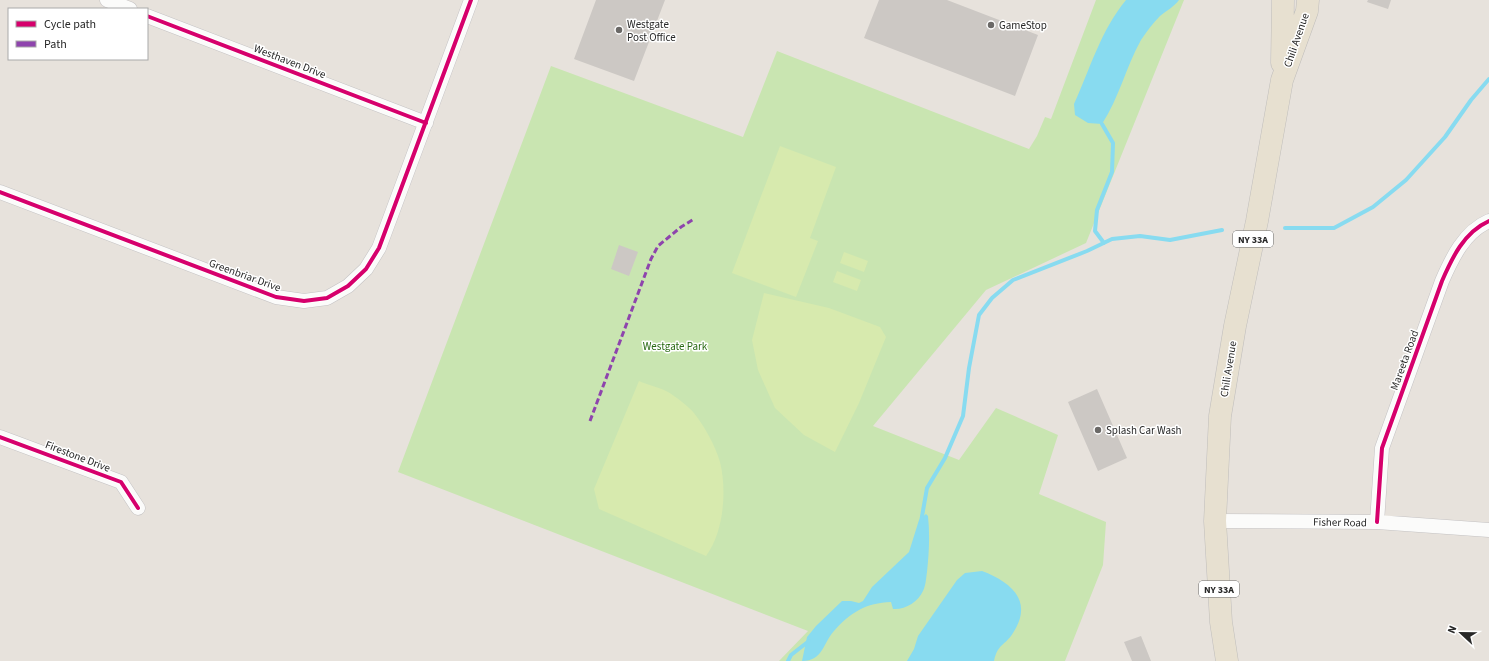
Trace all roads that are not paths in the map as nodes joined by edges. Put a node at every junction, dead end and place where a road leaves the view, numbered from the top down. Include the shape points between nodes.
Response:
1 (107, 0) edge
2 (471, 0) edge
3 (1283, 0) edge
4 (1308, 0) edge
5 (127, 8) edge
6 (148, 16) edge
7 (1282, 80) junction
8 (426, 123) junction
9 (0, 192) edge
10 (1489, 221) edge
11 (0, 437) edge
12 (138, 508) dead end
13 (1215, 521) junction
14 (1376, 522) junction
15 (1489, 530) edge
16 (1227, 661) edge

1 - 5 street
2 - 8 street, Greenbriar Drive
3 - 7 main road, Chili Avenue / NY 33A
4 - 7 main road, Chili Avenue / NY 33A via 1307,11
6 - 8 street, Westhaven Drive
7 - 13 main road, Chili Avenue / NY 33A via 1220,416
8 - 9 street, Greenbriar Drive via 379,248 366,268 348,286 326,298 304,301 276,297
10 - 14 street, Mareeta Road via 1467,237 1452,257 1442,281 1382,448
11 - 12 street, Firestone Drive via 121,482
13 - 14 street, Fisher Road
13 - 16 main road, Chili Avenue / NY 33A via 1221,622
14 - 15 street, Fisher Road

